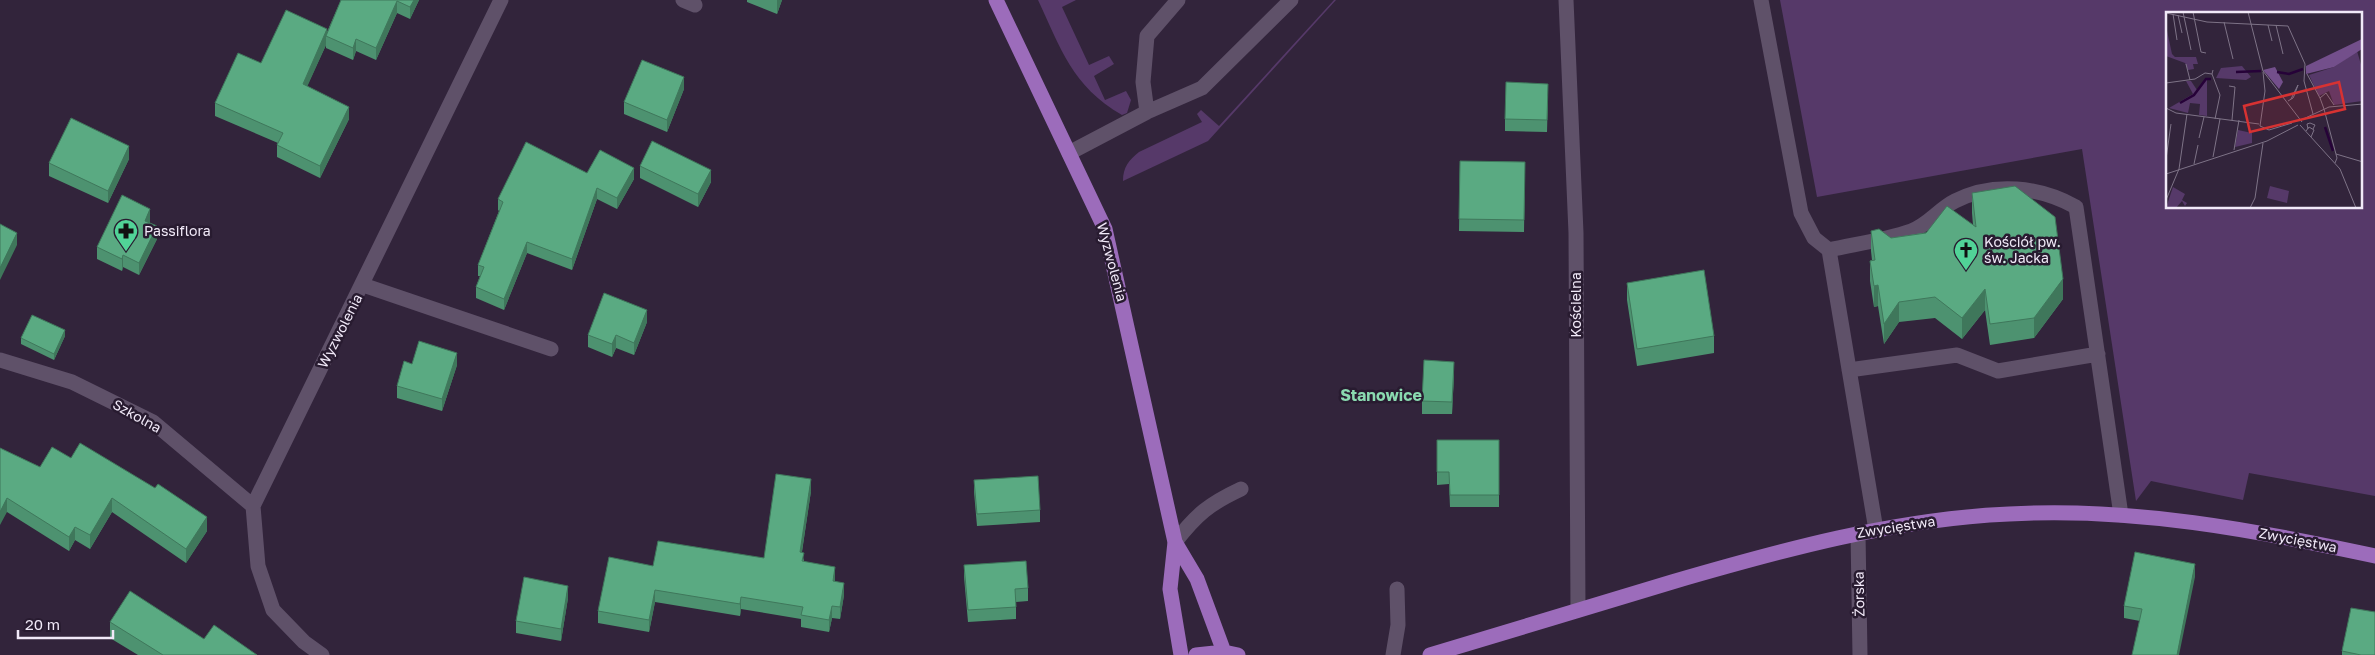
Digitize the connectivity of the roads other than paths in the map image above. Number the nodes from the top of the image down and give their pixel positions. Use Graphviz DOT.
graph roads {
  1 [pos="501,0"];
  2 [pos="996,0"];
  3 [pos="1178,0"];
  4 [pos="1290,0"];
  5 [pos="1566,0"];
  6 [pos="1761,0"];
  7 [pos="1147,112"];
  8 [pos="1069,153"];
  9 [pos="1829,250"];
  10 [pos="363,284"];
  11 [pos="550,349"];
  12 [pos="2098,354"];
  13 [pos="0,360"];
  14 [pos="1849,370"];
  15 [pos="1241,489"];
  16 [pos="253,506"];
  17 [pos="2121,516"];
  18 [pos="1876,530"];
  19 [pos="1858,533"];
  20 [pos="1175,542"];
  21 [pos="2375,556"];
  22 [pos="1397,589"];
  23 [pos="1578,610"];
  24 [pos="1231,653"];
  25 [pos="322,655"];
  26 [pos="1180,655"];
  27 [pos="1196,655"];
  28 [pos="1393,655"];
  29 [pos="1430,655"];
  30 [pos="1860,655"];
  1 -- 10 [label="street, Wyzwolenia"];
  2 -- 8 [label="main road, Wyzwolenia"];
  3 -- 7 [label="street"];
  4 -- 7 [label="street"];
  5 -- 23 [label="street, Kościelna"];
  6 -- 9 [label="street"];
  7 -- 8 [label="street"];
  8 -- 20 [label="main road, Wyzwolenia"];
  9 -- 12 [label="street"];
  9 -- 14 [label="street"];
  10 -- 11 [label="street"];
  10 -- 16 [label="street, Wyzwolenia"];
  12 -- 14 [label="street"];
  12 -- 17 [label="street"];
  13 -- 16 [label="street, Szkolna"];
  14 -- 18 [label="street"];
  15 -- 20 [label="street"];
  16 -- 25 [label="street"];
  17 -- 18 [label="main road, Zwycięstwa"];
  17 -- 21 [label="main road, Zwycięstwa"];
  18 -- 19 [label="main road, Zwycięstwa"];
  19 -- 23 [label="main road, Zwycięstwa"];
  19 -- 30 [label="street, Żorska"];
  20 -- 24 [label="main road, Wyzwolenia"];
  20 -- 26 [label="main road, Wyzwolenia"];
  22 -- 28 [label="street"];
  23 -- 29 [label="main road, Zwycięstwa"];
  24 -- 27 [label="main road"];
}
